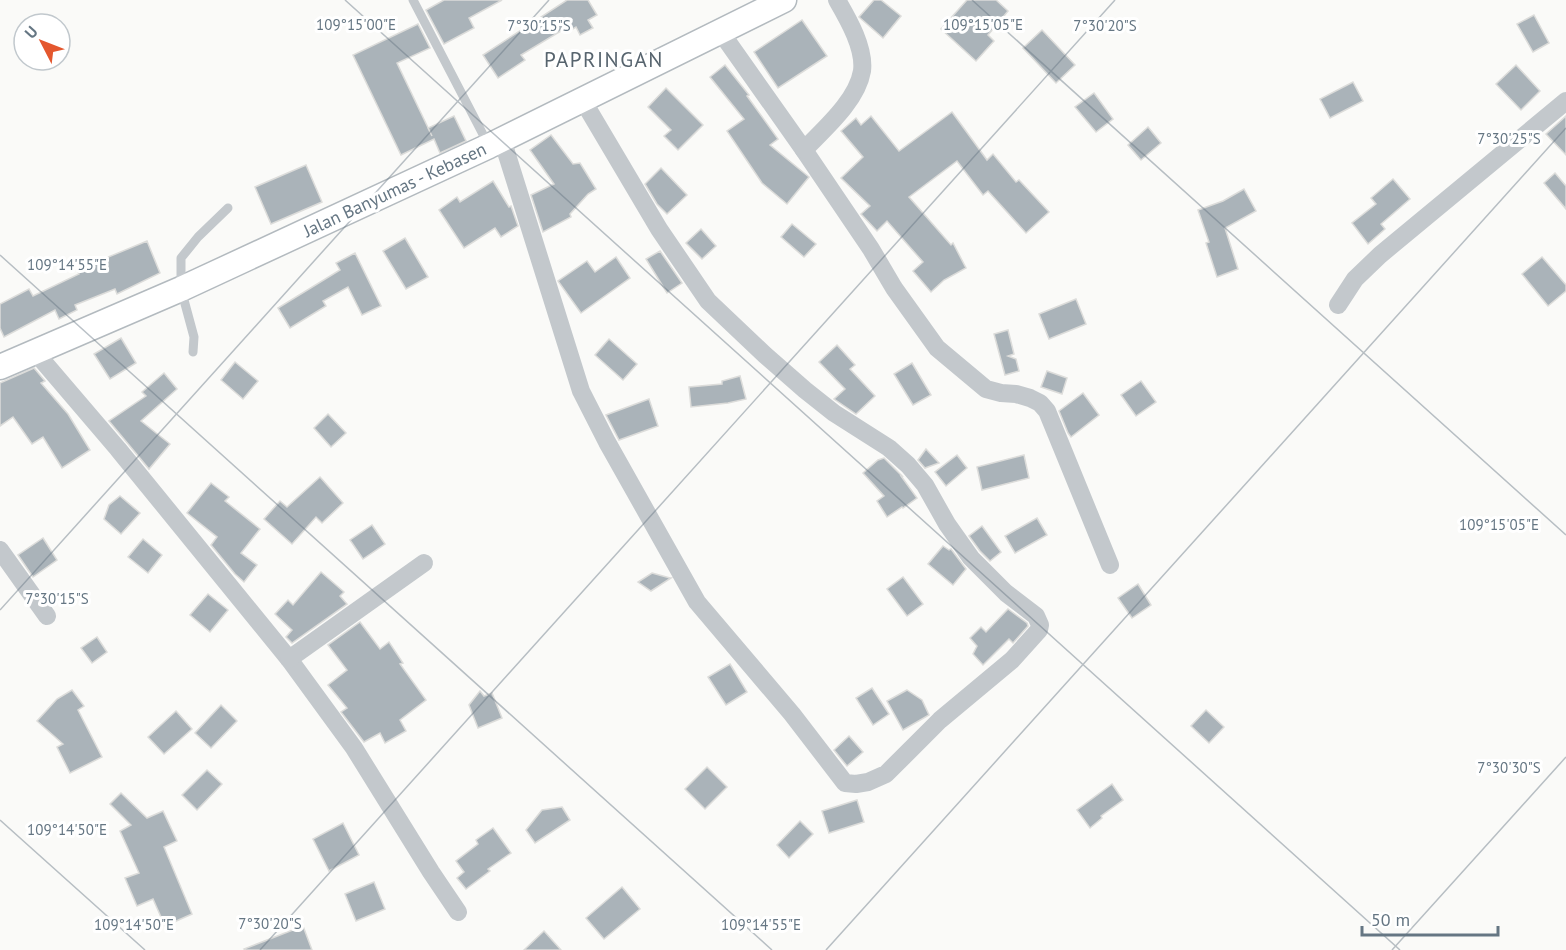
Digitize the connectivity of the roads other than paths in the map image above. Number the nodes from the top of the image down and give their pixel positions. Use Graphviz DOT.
graph roads {
  1 [pos="413,0"];
  2 [pos="784,0"];
  3 [pos="837,0"];
  4 [pos="720,31"];
  5 [pos="582,99"];
  6 [pos="1566,101"];
  7 [pos="496,142"];
  8 [pos="804,150"];
  9 [pos="228,208"];
  10 [pos="181,289"];
  11 [pos="1338,305"];
  12 [pos="192,352"];
  13 [pos="36,353"];
  14 [pos="0,367"];
  15 [pos="0,550"];
  16 [pos="424,563"];
  17 [pos="1110,565"];
  18 [pos="47,616"];
  19 [pos="289,659"];
  20 [pos="458,912"];
  1 -- 7 [label="lane"];
  2 -- 4 [label="main road, Jalan Banyumas - Kebasen"];
  3 -- 8 [label="street"];
  4 -- 5 [label="main road, Jalan Banyumas - Kebasen"];
  4 -- 8 [label="street"];
  5 -- 7 [label="main road, Jalan Banyumas - Kebasen"];
  5 -- 7 [label="street"];
  6 -- 11 [label="street"];
  7 -- 10 [label="main road, Jalan Banyumas - Kebasen"];
  8 -- 17 [label="street"];
  9 -- 10 [label="lane"];
  10 -- 12 [label="lane"];
  10 -- 13 [label="main road, Jalan Banyumas - Kebasen"];
  13 -- 14 [label="main road, Jalan Banyumas - Kebasen"];
  13 -- 19 [label="street"];
  15 -- 18 [label="street"];
  16 -- 19 [label="street"];
  19 -- 20 [label="street"];
}
